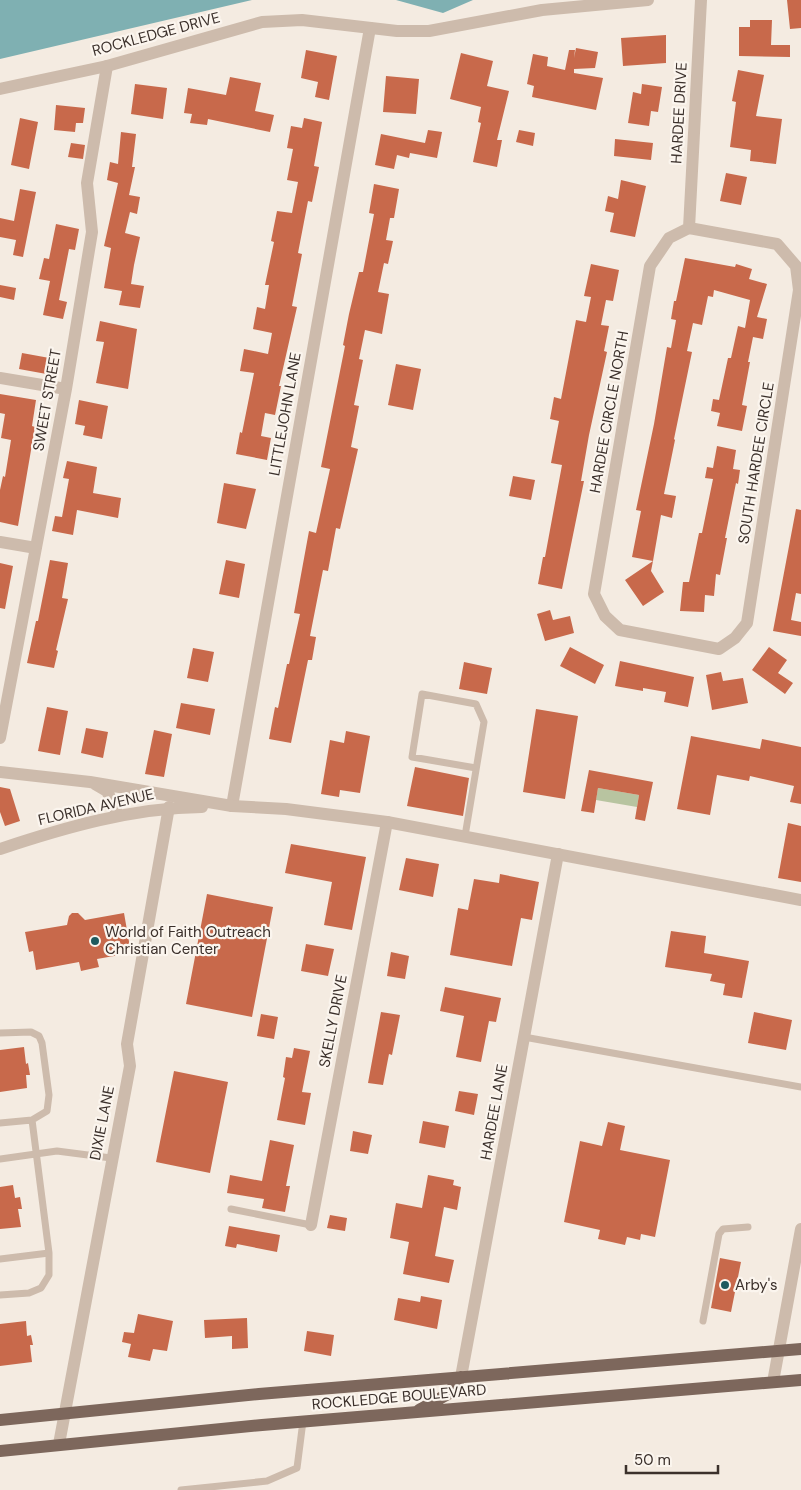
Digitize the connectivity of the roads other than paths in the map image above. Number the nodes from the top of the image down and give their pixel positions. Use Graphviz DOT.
graph roads {
  1 [pos="648,0"];
  2 [pos="701,0"];
  3 [pos="370,28"];
  4 [pos="107,66"];
  5 [pos="0,88"];
  6 [pos="689,228"];
  7 [pos="0,378"];
  8 [pos="66,389"];
  9 [pos="0,542"];
  10 [pos="36,548"];
  11 [pos="605,616"];
  12 [pos="0,738"];
  13 [pos="476,768"];
  14 [pos="0,772"];
  15 [pos="90,782"];
  16 [pos="232,806"];
  17 [pos="169,807"];
  18 [pos="118,815"];
  19 [pos="387,822"];
  20 [pos="465,836"];
  21 [pos="0,849"];
  22 [pos="558,854"];
  23 [pos="801,900"];
  24 [pos="0,1033"];
  25 [pos="524,1037"];
  26 [pos="801,1087"];
  27 [pos="32,1120"];
  28 [pos="0,1123"];
  29 [pos="36,1155"];
  30 [pos="111,1158"];
  31 [pos="0,1159"];
  32 [pos="231,1209"];
  33 [pos="311,1225"];
  34 [pos="748,1227"];
  35 [pos="801,1229"];
  36 [pos="49,1253"];
  37 [pos="0,1259"];
  38 [pos="0,1295"];
  39 [pos="702,1321"];
  40 [pos="801,1349"];
  41 [pos="778,1351"];
  42 [pos="461,1377"];
  43 [pos="801,1380"];
  44 [pos="773,1382"];
  45 [pos="64,1412"];
  46 [pos="415,1412"];
  47 [pos="0,1420"];
  48 [pos="303,1421"];
  49 [pos="59,1444"];
  50 [pos="0,1451"];
  51 [pos="181,1490"];
  1 -- 3 [label="street, ROCKLEDGE DRIVE"];
  2 -- 6 [label="street, HARDEE DRIVE"];
  3 -- 4 [label="street, ROCKLEDGE DRIVE"];
  3 -- 16 [label="street, LITTLEJOHN LANE"];
  4 -- 5 [label="street, ROCKLEDGE DRIVE"];
  4 -- 8 [label="street, SWEET STREET"];
  6 -- 11 [label="street, HARDEE CIRCLE NORTH"];
  6 -- 11 [label="street, SOUTH HARDEE CIRCLE"];
  7 -- 8 [label="street"];
  8 -- 10 [label="street, SWEET STREET"];
  9 -- 10 [label="street"];
  10 -- 12 [label="street, SWEET STREET"];
  13 -- 13 [label="lane"];
  13 -- 20 [label="lane"];
  14 -- 15 [label="street"];
  15 -- 16 [label="street"];
  15 -- 18 [label="street"];
  16 -- 17 [label="street, FLORIDA AVENUE"];
  16 -- 19 [label="street"];
  17 -- 18 [label="street, FLORIDA AVENUE"];
  17 -- 30 [label="street, DIXIE LANE"];
  18 -- 21 [label="street, FLORIDA AVENUE"];
  19 -- 20 [label="street"];
  19 -- 33 [label="street, SKELLY DRIVE"];
  20 -- 22 [label="street"];
  22 -- 23 [label="street"];
  22 -- 25 [label="street, HARDEE LANE"];
  24 -- 27 [label="lane"];
  25 -- 26 [label="lane"];
  25 -- 42 [label="street, HARDEE LANE"];
  27 -- 28 [label="lane"];
  27 -- 29 [label="lane"];
  29 -- 30 [label="lane"];
  29 -- 31 [label="lane"];
  29 -- 36 [label="lane"];
  30 -- 45 [label="street, DIXIE LANE"];
  32 -- 33 [label="lane"];
  34 -- 39 [label="lane"];
  35 -- 41 [label="street"];
  36 -- 37 [label="lane"];
  36 -- 38 [label="lane"];
  40 -- 41 [label="main road, ROCKLEDGE BOULEVARD"];
  41 -- 42 [label="main road, ROCKLEDGE BOULEVARD"];
  41 -- 44 [label="street"];
  42 -- 45 [label="main road, ROCKLEDGE BOULEVARD"];
  42 -- 46 [label="main road"];
  43 -- 44 [label="main road, ROCKLEDGE BOULEVARD"];
  44 -- 46 [label="main road, ROCKLEDGE BOULEVARD"];
  45 -- 47 [label="main road, ROCKLEDGE BOULEVARD"];
  45 -- 49 [label="street, DIXIE LANE"];
  46 -- 48 [label="main road, ROCKLEDGE BOULEVARD"];
  48 -- 49 [label="main road, ROCKLEDGE BOULEVARD"];
  48 -- 51 [label="lane"];
  49 -- 50 [label="main road, ROCKLEDGE BOULEVARD"];
}
